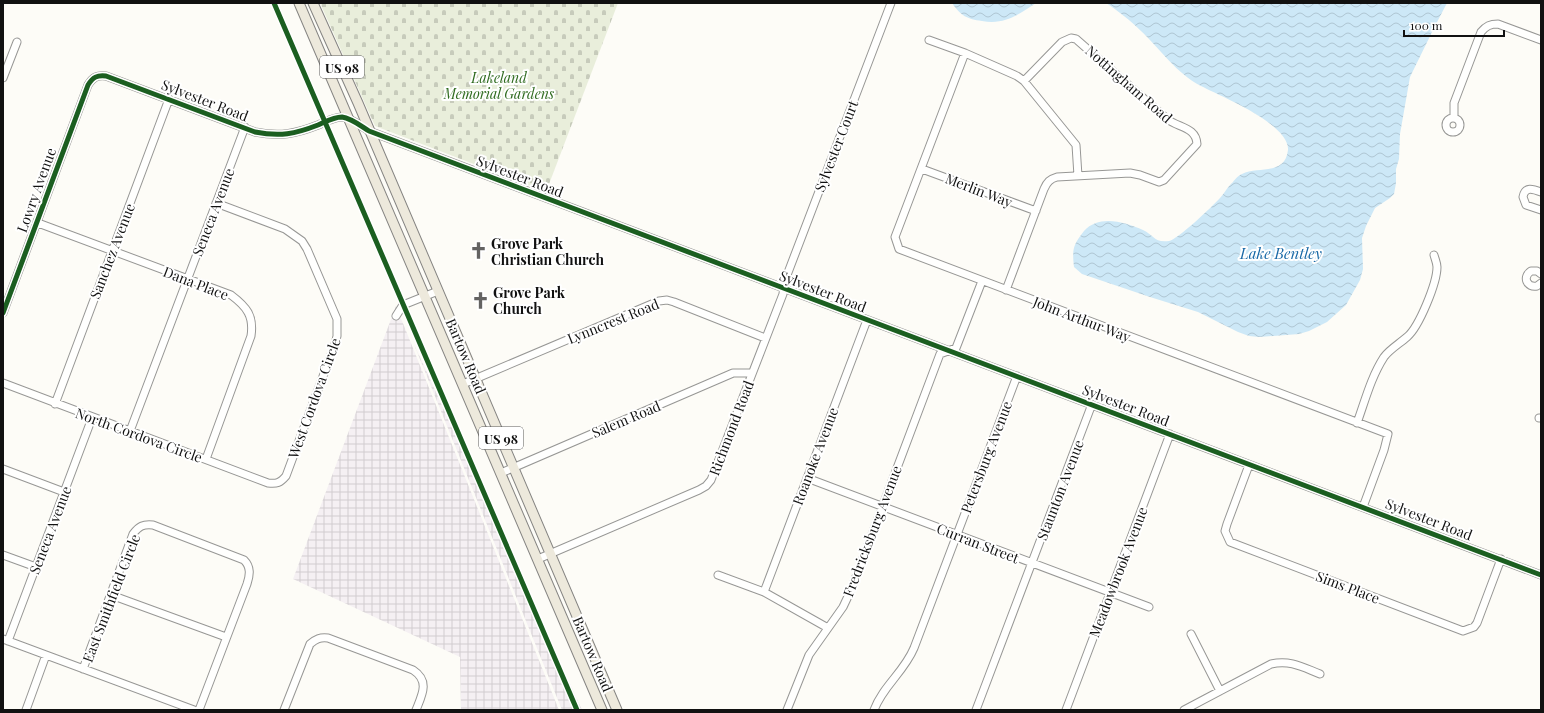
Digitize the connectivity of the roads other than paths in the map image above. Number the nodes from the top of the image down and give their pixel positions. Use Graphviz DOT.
graph roads {
  1 [pos="299,3"];
  2 [pos="313,3"];
  3 [pos="891,3"];
  4 [pos="930,40"];
  5 [pos="1541,40"];
  6 [pos="17,42"];
  7 [pos="965,54"];
  8 [pos="95,77"];
  9 [pos="3,78"];
  10 [pos="1024,81"];
  11 [pos="169,99"];
  12 [pos="1454,117"];
  13 [pos="350,119"];
  14 [pos="245,127"];
  15 [pos="369,131"];
  16 [pos="922,168"];
  17 [pos="1078,176"];
  18 [pos="1541,192"];
  19 [pos="216,203"];
  20 [pos="1541,210"];
  21 [pos="1036,211"];
  22 [pos="38,223"];
  23 [pos="112,251"];
  24 [pos="1434,255"];
  25 [pos="1541,274"];
  26 [pos="187,279"];
  27 [pos="982,281"];
  28 [pos="1541,284"];
  29 [pos="784,289"];
  30 [pos="1006,290"];
  31 [pos="438,291"];
  32 [pos="425,296"];
  33 [pos="3,313"];
  34 [pos="396,316"];
  35 [pos="867,320"];
  36 [pos="765,338"];
  37 [pos="948,351"];
  38 [pos="752,373"];
  39 [pos="1017,376"];
  40 [pos="475,378"];
  41 [pos="3,383"];
  42 [pos="463,384"];
  43 [pos="55,404"];
  44 [pos="1092,404"];
  45 [pos="92,418"];
  46 [pos="1357,423"];
  47 [pos="130,431"];
  48 [pos="1170,434"];
  49 [pos="206,459"];
  50 [pos="1249,465"];
  51 [pos="513,467"];
  52 [pos="3,469"];
  53 [pos="501,473"];
  54 [pos="807,478"];
  55 [pos="276,484"];
  56 [pos="64,492"];
  57 [pos="882,506"];
  58 [pos="1363,507"];
  59 [pos="957,535"];
  60 [pos="550,554"];
  61 [pos="3,555"];
  62 [pos="538,559"];
  63 [pos="1501,559"];
  64 [pos="1032,563"];
  65 [pos="36,567"];
  66 [pos="718,574"];
  67 [pos="1541,575"];
  68 [pos="764,592"];
  69 [pos="1111,593"];
  70 [pos="111,595"];
  71 [pos="1149,607"];
  72 [pos="828,628"];
  73 [pos="1191,634"];
  74 [pos="226,638"];
  75 [pos="5,640"];
  76 [pos="46,656"];
  77 [pos="83,669"];
  78 [pos="1320,674"];
  79 [pos="1220,691"];
  80 [pos="26,710"];
  81 [pos="194,710"];
  82 [pos="199,710"];
  83 [pos="284,710"];
  84 [pos="416,710"];
  85 [pos="602,710"];
  86 [pos="617,710"];
  87 [pos="787,710"];
  88 [pos="874,710"];
  89 [pos="976,710"];
  90 [pos="1066,710"];
  91 [pos="1184,710"];
  1 -- 13 [label="main road, Bartow Road / US 98"];
  2 -- 15 [label="main road, Bartow Road / US 98"];
  3 -- 29 [label="street, Sylvester Court"];
  4 -- 7 [label="street"];
  5 -- 12 [label="street"];
  6 -- 9 [label="street"];
  7 -- 10 [label="street"];
  7 -- 16 [label="street, John Arthur Way"];
  8 -- 11 [label="street, Sylvester Road"];
  8 -- 22 [label="street, Lowry Avenue"];
  10 -- 17 [label="street"];
  10 -- 17 [label="street, Nottingham Road"];
  11 -- 14 [label="street, Sylvester Road"];
  11 -- 23 [label="street, Sanchez Avenue"];
  13 -- 14 [label="street, Sylvester Road"];
  13 -- 15 [label="street, Sylvester Road"];
  13 -- 32 [label="main road, Bartow Road / US 98"];
  14 -- 19 [label="street, Seneca Avenue"];
  15 -- 29 [label="street, Sylvester Road"];
  15 -- 31 [label="main road, Bartow Road / US 98"];
  16 -- 21 [label="street, Merlin Way"];
  16 -- 27 [label="street, John Arthur Way"];
  17 -- 21 [label="street, Nottingham Road"];
  18 -- 20 [label="street"];
  19 -- 26 [label="street, Seneca Avenue"];
  19 -- 55 [label="street, West Cordova Circle"];
  21 -- 30 [label="street, Nottingham Road"];
  22 -- 23 [label="street, Dana Place"];
  22 -- 33 [label="street, Lowry Avenue"];
  23 -- 26 [label="street, Dana Place"];
  23 -- 43 [label="street, Sanchez Avenue"];
  24 -- 46 [label="street"];
  25 -- 28 [label="street"];
  26 -- 47 [label="street, Seneca Avenue"];
  26 -- 49 [label="street, Dana Place"];
  27 -- 30 [label="street, John Arthur Way"];
  27 -- 37 [label="street, Fredricksburg Avenue"];
  29 -- 35 [label="street, Sylvester Road"];
  29 -- 36 [label="street, Richmond Road"];
  30 -- 46 [label="street, John Arthur Way"];
  31 -- 32 [label="street"];
  31 -- 40 [label="main road, Bartow Road / US 98"];
  32 -- 34 [label="street"];
  32 -- 42 [label="main road, Bartow Road / US 98"];
  35 -- 37 [label="street, Sylvester Road"];
  35 -- 54 [label="street, Roanoke Avenue"];
  36 -- 38 [label="street, Richmond Road"];
  36 -- 40 [label="street, Lynncrest Road"];
  37 -- 39 [label="street, Sylvester Road"];
  37 -- 57 [label="street, Fredricksburg Avenue"];
  38 -- 51 [label="street, Salem Road"];
  38 -- 60 [label="street, Richmond Road"];
  39 -- 44 [label="street, Sylvester Road"];
  39 -- 59 [label="street, Petersburg Avenue"];
  40 -- 42 [label="street, Lynncrest Road"];
  40 -- 51 [label="main road, Bartow Road / US 98"];
  41 -- 43 [label="street, North Cordova Circle"];
  42 -- 53 [label="main road, Bartow Road / US 98"];
  43 -- 45 [label="street, North Cordova Circle"];
  44 -- 48 [label="street, Sylvester Road"];
  44 -- 64 [label="street, Staunton Avenue"];
  45 -- 47 [label="street, North Cordova Circle"];
  45 -- 56 [label="street, Seneca Avenue"];
  46 -- 58 [label="street, John Arthur Way"];
  47 -- 49 [label="street, North Cordova Circle"];
  48 -- 50 [label="street, Sylvester Road"];
  48 -- 69 [label="street, Meadowbrook Avenue"];
  49 -- 55 [label="street, North Cordova Circle"];
  50 -- 58 [label="street, Sylvester Road"];
  50 -- 63 [label="street, Sims Place"];
  51 -- 53 [label="street, Salem Road"];
  51 -- 60 [label="main road, Bartow Road / US 98"];
  52 -- 56 [label="street"];
  53 -- 62 [label="main road, Bartow Road / US 98"];
  54 -- 57 [label="street, Curran Street"];
  54 -- 68 [label="street, Roanoke Avenue"];
  56 -- 65 [label="street, Seneca Avenue"];
  57 -- 59 [label="street, Curran Street"];
  57 -- 72 [label="street, Fredricksburg Avenue"];
  58 -- 63 [label="street, Sylvester Road"];
  59 -- 64 [label="street, Curran Street"];
  59 -- 88 [label="street, Petersburg Avenue"];
  60 -- 62 [label="street, Richmond Road"];
  60 -- 86 [label="main road, Bartow Road / US 98"];
  61 -- 65 [label="street"];
  62 -- 85 [label="main road, Bartow Road / US 98"];
  63 -- 67 [label="street, Sylvester Road"];
  64 -- 69 [label="street, Curran Street"];
  64 -- 89 [label="street, Staunton Avenue"];
  65 -- 75 [label="street, Seneca Avenue"];
  66 -- 68 [label="street"];
  68 -- 72 [label="street"];
  69 -- 71 [label="street, Curran Street"];
  69 -- 90 [label="street, Meadowbrook Avenue"];
  70 -- 74 [label="street"];
  70 -- 74 [label="street, East Smithfield Circle"];
  70 -- 77 [label="street, East Smithfield Circle"];
  72 -- 87 [label="street, Fredricksburg Avenue"];
  73 -- 79 [label="street"];
  74 -- 82 [label="street"];
  75 -- 76 [label="street"];
  76 -- 77 [label="street"];
  76 -- 80 [label="street"];
  77 -- 81 [label="street"];
  78 -- 79 [label="street"];
  79 -- 91 [label="street"];
  83 -- 84 [label="street"];
}
